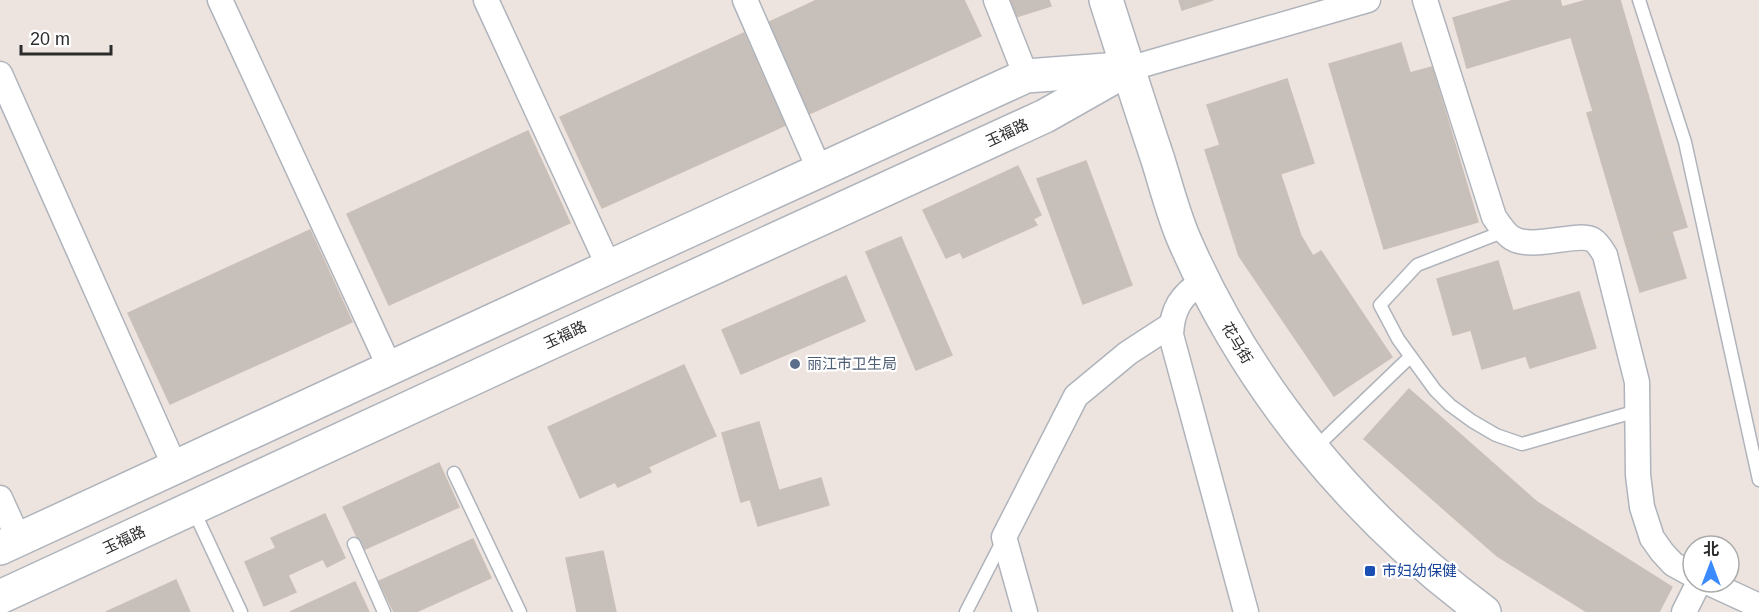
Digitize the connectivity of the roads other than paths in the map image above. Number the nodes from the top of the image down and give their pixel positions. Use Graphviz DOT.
graph roads {
  1 [pos="220,0"];
  2 [pos="486,0"];
  3 [pos="745,0"];
  4 [pos="996,0"];
  5 [pos="1106,0"];
  6 [pos="1368,0"];
  7 [pos="1425,0"];
  8 [pos="1639,0"];
  9 [pos="1128,69"];
  10 [pos="0,74"];
  11 [pos="1026,76"];
  12 [pos="820,171"];
  13 [pos="1505,231"];
  14 [pos="609,267"];
  15 [pos="1203,281"];
  16 [pos="1172,326"];
  17 [pos="1410,357"];
  18 [pos="390,368"];
  19 [pos="1637,411"];
  20 [pos="1314,449"];
  21 [pos="175,467"];
  22 [pos="454,473"];
  23 [pos="1759,480"];
  24 [pos="0,498"];
  25 [pos="192,508"];
  26 [pos="1004,537"];
  27 [pos="9,544"];
  28 [pos="354,544"];
  29 [pos="1681,568"];
  30 [pos="1759,584"];
  31 [pos="1741,590"];
  32 [pos="1693,594"];
  33 [pos="1733,594"];
  34 [pos="0,597"];
  35 [pos="1759,606"];
  36 [pos="240,612"];
  37 [pos="384,612"];
  38 [pos="520,612"];
  39 [pos="966,612"];
  40 [pos="1025,612"];
  41 [pos="1246,612"];
  42 [pos="1484,612"];
  43 [pos="1684,612"];
  1 -- 18 [label="street"];
  2 -- 14 [label="street"];
  3 -- 12 [label="street"];
  4 -- 11 [label="street"];
  5 -- 9 [label="street, 花马街"];
  6 -- 9 [label="street, 玉福路"];
  7 -- 13 [label="street"];
  8 -- 23 [label="lane"];
  9 -- 11 [label="street, 玉福路"];
  9 -- 15 [label="street, 花马街"];
  9 -- 25 [label="street, 玉福路"];
  10 -- 21 [label="street"];
  11 -- 12 [label="street, 玉福路"];
  12 -- 14 [label="street, 玉福路"];
  13 -- 17 [label="lane"];
  13 -- 19 [label="street"];
  14 -- 18 [label="street, 玉福路"];
  15 -- 16 [label="street"];
  15 -- 20 [label="street, 花马街"];
  16 -- 26 [label="street"];
  16 -- 41 [label="street"];
  17 -- 19 [label="lane"];
  17 -- 20 [label="lane"];
  18 -- 21 [label="street, 玉福路"];
  19 -- 29 [label="street"];
  20 -- 42 [label="street, 花马街"];
  21 -- 27 [label="street, 玉福路"];
  22 -- 38 [label="lane"];
  24 -- 27 [label="street"];
  25 -- 34 [label="street, 玉福路"];
  25 -- 36 [label="lane"];
  26 -- 39 [label="lane"];
  26 -- 40 [label="street"];
  28 -- 37 [label="lane"];
  30 -- 31 [label="street"];
  32 -- 43 [label="street"];
  33 -- 35 [label="street"];
}
